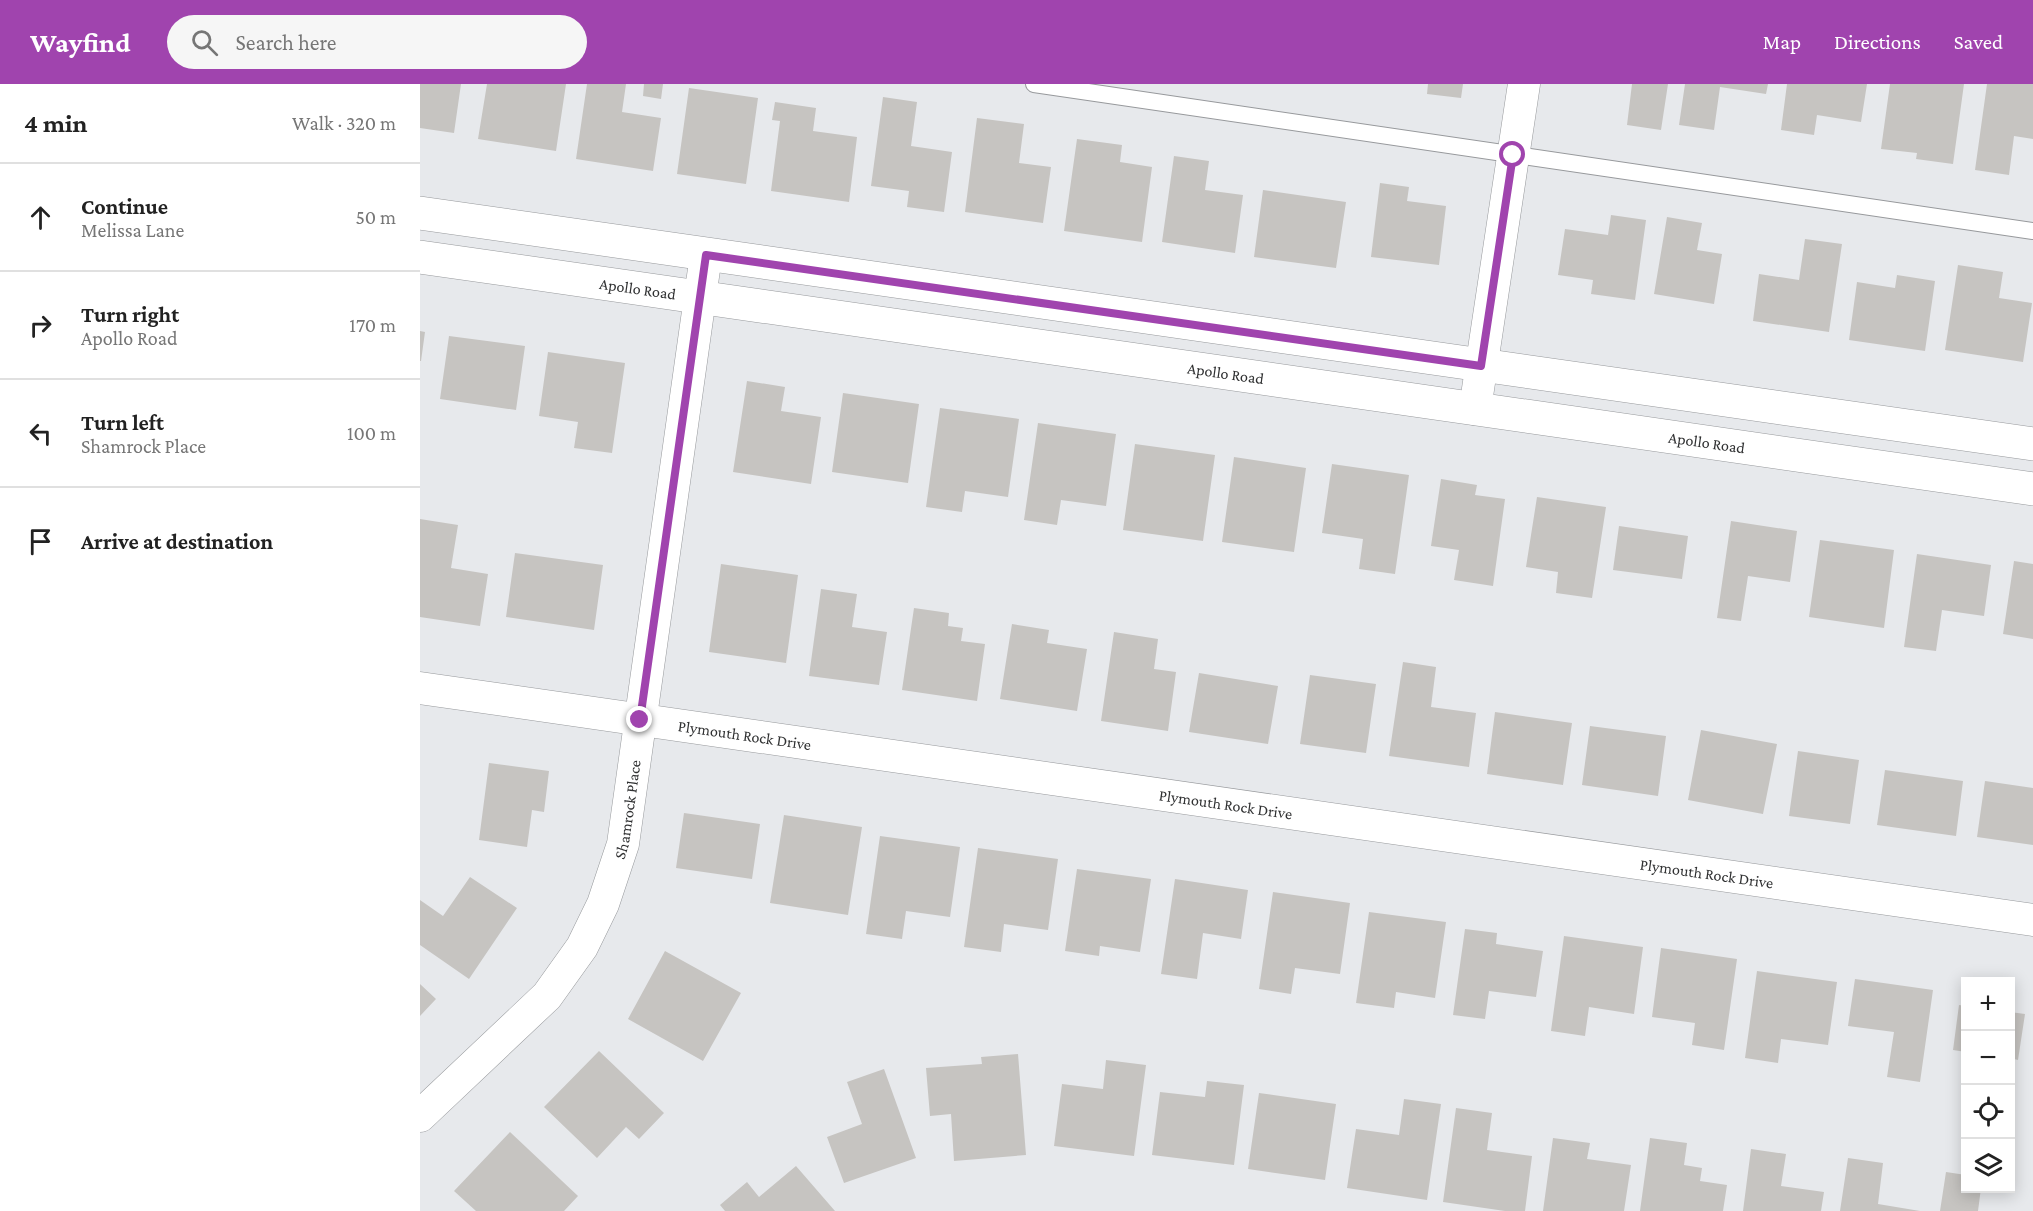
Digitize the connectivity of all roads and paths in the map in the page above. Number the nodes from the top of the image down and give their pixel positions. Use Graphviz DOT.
graph roads {
  1 [pos="1034,84"];
  2 [pos="1524,84"];
  3 [pos="1513,155"];
  4 [pos="420,213"];
  5 [pos="2033,231"];
  6 [pos="706,255"];
  7 [pos="420,257"];
  8 [pos="700,297"];
  9 [pos="1481,366"];
  10 [pos="1475,409"];
  11 [pos="2033,444"];
  12 [pos="2033,489"];
  13 [pos="420,688"];
  14 [pos="640,720"];
  15 [pos="2033,920"];
  16 [pos="420,1116"];
  1 -- 3 [label="lane"];
  2 -- 3 [label="street"];
  3 -- 5 [label="lane"];
  3 -- 9 [label="street"];
  4 -- 6 [label="street"];
  6 -- 8 [label="street, Shamrock Place"];
  6 -- 9 [label="street"];
  7 -- 8 [label="street, Apollo Road"];
  8 -- 10 [label="street, Apollo Road"];
  8 -- 14 [label="street, Shamrock Place"];
  9 -- 10 [label="street"];
  9 -- 11 [label="street"];
  10 -- 12 [label="street, Apollo Road"];
  13 -- 14 [label="street, Plymouth Rock Drive"];
  14 -- 15 [label="street, Plymouth Rock Drive"];
  14 -- 16 [label="street, Shamrock Place"];
}
